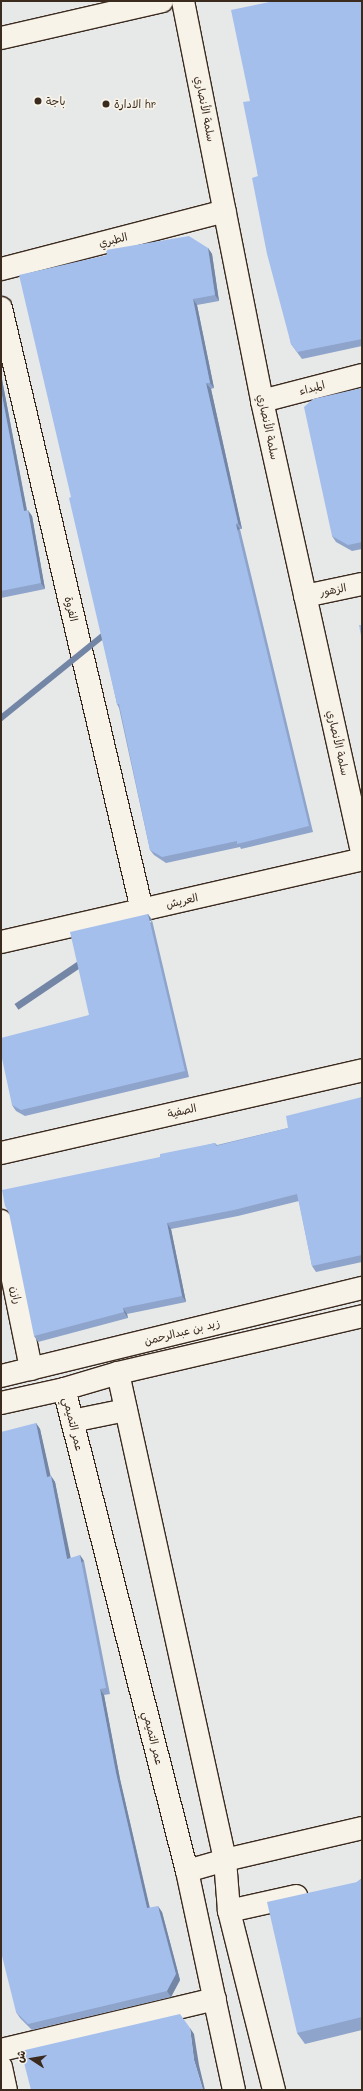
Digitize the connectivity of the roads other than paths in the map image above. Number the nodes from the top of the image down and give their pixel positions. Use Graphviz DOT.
graph roads {
  1 [pos="162,1"];
  2 [pos="183,1"];
  3 [pos="1,38"];
  4 [pos="225,211"];
  5 [pos="1,269"];
  6 [pos="1,308"];
  7 [pos="362,375"];
  8 [pos="262,401"];
  9 [pos="362,584"];
  10 [pos="305,596"];
  11 [pos="362,851"];
  12 [pos="362,859"];
  13 [pos="142,910"];
  14 [pos="1,942"];
  15 [pos="362,1070"];
  16 [pos="1,1153"];
  17 [pos="1,1221"];
  18 [pos="362,1288"];
  19 [pos="362,1316"];
  20 [pos="32,1369"];
  21 [pos="118,1373"];
  22 [pos="1,1376"];
  23 [pos="64,1389"];
  24 [pos="1,1403"];
  25 [pos="126,1410"];
  26 [pos="72,1421"];
  27 [pos="362,1828"];
  28 [pos="225,1860"];
  29 [pos="187,1871"];
  30 [pos="318,1891"];
  31 [pos="229,1912"];
  32 [pos="215,1999"];
  33 [pos="1,2050"];
  34 [pos="1,2067"];
  35 [pos="6,2090"];
  36 [pos="234,2090"];
  37 [pos="274,2090"];
  1 -- 3 [label="street"];
  2 -- 4 [label="street, سلمة الأنصاري"];
  4 -- 5 [label="street, الطبري"];
  4 -- 8 [label="street, سلمة الأنصاري"];
  6 -- 13 [label="street, الفروة"];
  7 -- 8 [label="street, المبداء"];
  8 -- 10 [label="street, سلمة الأنصاري"];
  9 -- 10 [label="street, الزهور"];
  10 -- 11 [label="street, سلمة الأنصاري"];
  12 -- 13 [label="street, العريش"];
  13 -- 14 [label="street, العريش"];
  15 -- 16 [label="street, الصفية"];
  17 -- 20 [label="street, رازن"];
  18 -- 20 [label="street, زيد بن عبدالرحمن"];
  19 -- 21 [label="street"];
  20 -- 22 [label="street, زيد بن عبدالرحمن"];
  21 -- 23 [label="street"];
  21 -- 25 [label="street"];
  23 -- 24 [label="street"];
  23 -- 26 [label="street, عمر التميمي"];
  25 -- 26 [label="street"];
  25 -- 28 [label="street"];
  26 -- 29 [label="street, عمر التميمي"];
  27 -- 28 [label="street"];
  28 -- 29 [label="street"];
  28 -- 31 [label="street"];
  29 -- 32 [label="street, عمر التميمي"];
  30 -- 31 [label="street"];
  31 -- 37 [label="street"];
  32 -- 33 [label="street"];
  32 -- 36 [label="street, عمر التميمي"];
  34 -- 35 [label="street"];
}
